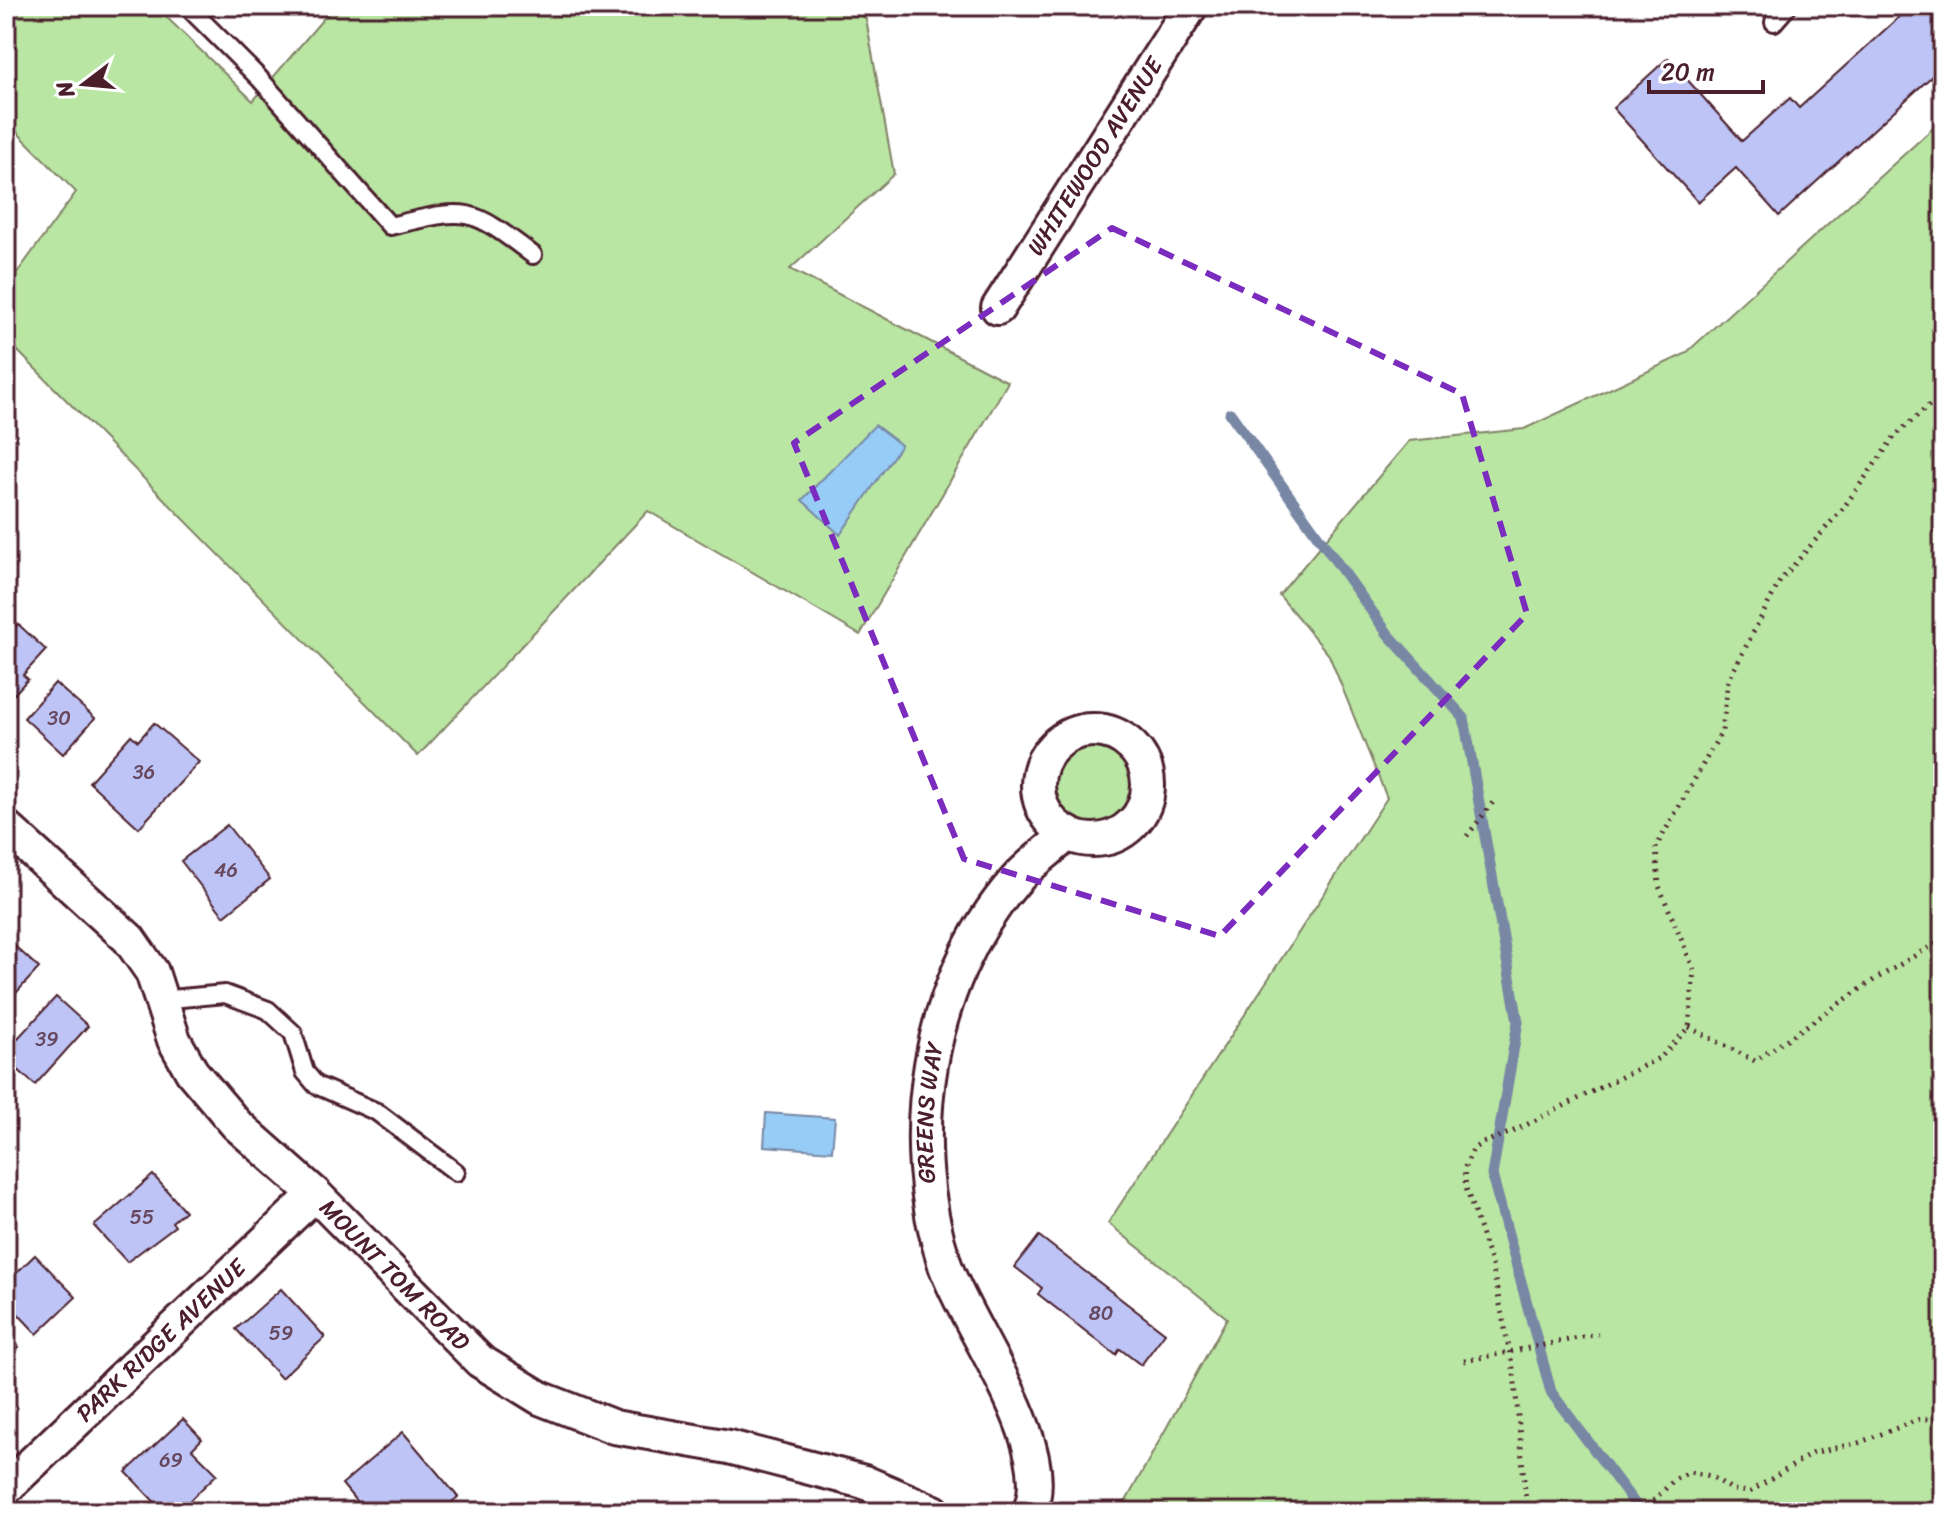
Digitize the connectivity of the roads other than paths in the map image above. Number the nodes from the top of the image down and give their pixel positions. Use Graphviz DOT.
graph roads {
  1 [pos="187,6"];
  2 [pos="1191,6"];
  3 [pos="1788,6"];
  4 [pos="1774,22"];
  5 [pos="533,255"];
  6 [pos="998,308"];
  7 [pos="6,827"];
  8 [pos="1068,833"];
  9 [pos="160,1000"];
  10 [pos="456,1172"];
  11 [pos="315,1194"];
  12 [pos="6,1488"];
  13 [pos="934,1512"];
  14 [pos="1029,1512"];
  1 -- 5 [label="lane"];
  2 -- 6 [label="street, WHITEWOOD AVENUE"];
  3 -- 4 [label="lane"];
  7 -- 9 [label="street, MOUNT TOM ROAD"];
  8 -- 14 [label="street, GREENS WAY"];
  9 -- 10 [label="lane"];
  9 -- 11 [label="street, MOUNT TOM ROAD"];
  11 -- 12 [label="street, PARK RIDGE AVENUE"];
  11 -- 13 [label="street, MOUNT TOM ROAD"];
}
